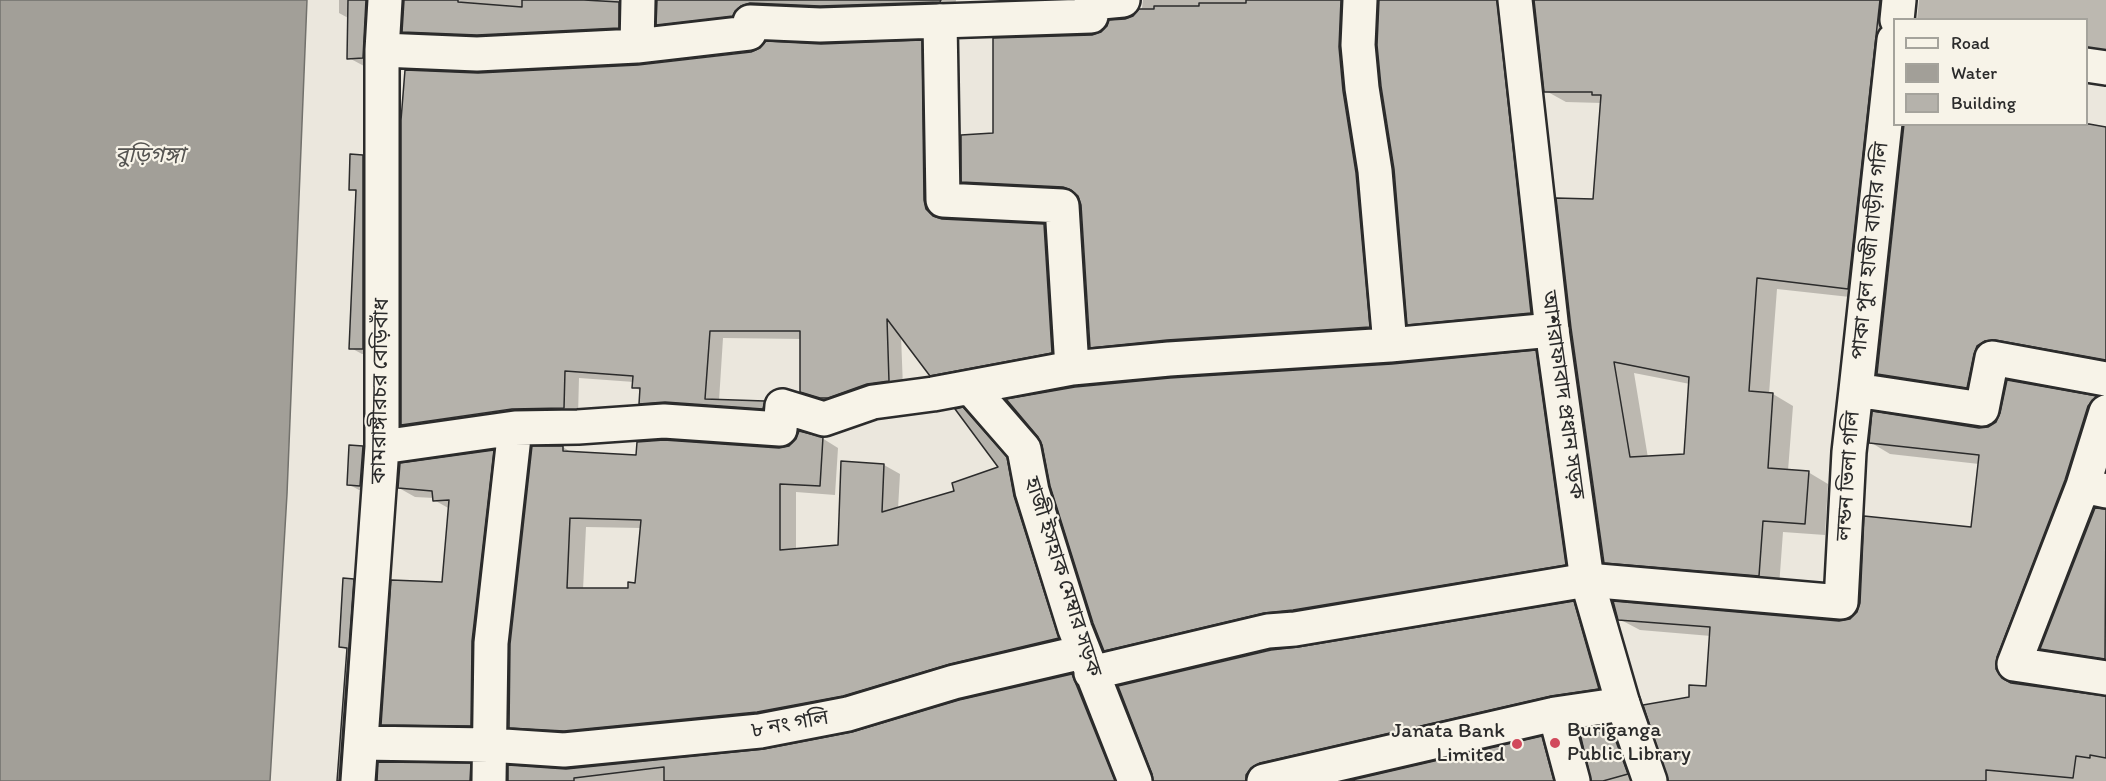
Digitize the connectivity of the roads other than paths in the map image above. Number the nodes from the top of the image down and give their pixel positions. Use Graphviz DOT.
graph roads {
  1 [pos="385,0"];
  2 [pos="638,0"];
  3 [pos="1123,0"];
  4 [pos="1360,0"];
  5 [pos="1515,0"];
  6 [pos="1899,0"];
  7 [pos="1897,18"];
  8 [pos="940,21"];
  9 [pos="637,46"];
  10 [pos="1893,49"];
  11 [pos="381,50"];
  12 [pos="2088,65"];
  13 [pos="2106,68"];
  14 [pos="1552,330"];
  15 [pos="1390,345"];
  16 [pos="1072,368"];
  17 [pos="2106,379"];
  18 [pos="970,387"];
  19 [pos="1856,390"];
  20 [pos="2106,412"];
  21 [pos="515,428"];
  22 [pos="382,447"];
  23 [pos="2095,489"];
  24 [pos="1587,580"];
  25 [pos="1087,662"];
  26 [pos="2106,678"];
  27 [pos="1623,704"];
  28 [pos="1555,714"];
  29 [pos="361,743"];
  30 [pos="489,745"];
  31 [pos="358,781"];
  32 [pos="489,781"];
  33 [pos="1135,781"];
  34 [pos="1264,781"];
  35 [pos="1573,781"];
  36 [pos="1650,781"];
  1 -- 11 [label="street, কামরাঙ্গীরচর বেড়িবাঁধ"];
  2 -- 9 [label="street"];
  3 -- 8 [label="street"];
  4 -- 15 [label="street"];
  5 -- 14 [label="street, আশরাফাবাদ প্রধান সড়ক"];
  6 -- 7 [label="street"];
  8 -- 9 [label="street"];
  8 -- 16 [label="street"];
  9 -- 11 [label="street"];
  10 -- 19 [label="street, পাকা পুল হাজী বাড়ীর গলি"];
  11 -- 22 [label="street, কামরাঙ্গীরচর বেড়িবাঁধ"];
  12 -- 13 [label="street"];
  14 -- 15 [label="street"];
  14 -- 24 [label="street, আশরাফাবাদ প্রধান সড়ক"];
  15 -- 16 [label="street"];
  16 -- 18 [label="street"];
  17 -- 19 [label="street, লন্ডন ভিলা গলি"];
  18 -- 21 [label="street"];
  18 -- 25 [label="street, হাজী ইসহাক মেম্বার সড়ক"];
  19 -- 24 [label="street, লন্ডন ভিলা গলি"];
  20 -- 23 [label="street"];
  21 -- 22 [label="street"];
  21 -- 30 [label="street"];
  22 -- 29 [label="street, কামরাঙ্গীরচর বেড়িবাঁধ"];
  23 -- 26 [label="street"];
  24 -- 25 [label="street, ৮ নং গলি"];
  24 -- 27 [label="street, আশরাফাবাদ প্রধান সড়ক"];
  25 -- 30 [label="street, ৮ নং গলি"];
  25 -- 33 [label="street, হাজী ইসহাক মেম্বার সড়ক"];
  27 -- 28 [label="street"];
  27 -- 36 [label="street, আশরাফাবাদ প্রধান সড়ক"];
  28 -- 34 [label="street"];
  28 -- 35 [label="street"];
  29 -- 30 [label="street, ৮ নং গলি"];
  29 -- 31 [label="street, কামরাঙ্গীরচর বেড়িবাঁধ"];
  30 -- 32 [label="street"];
}
